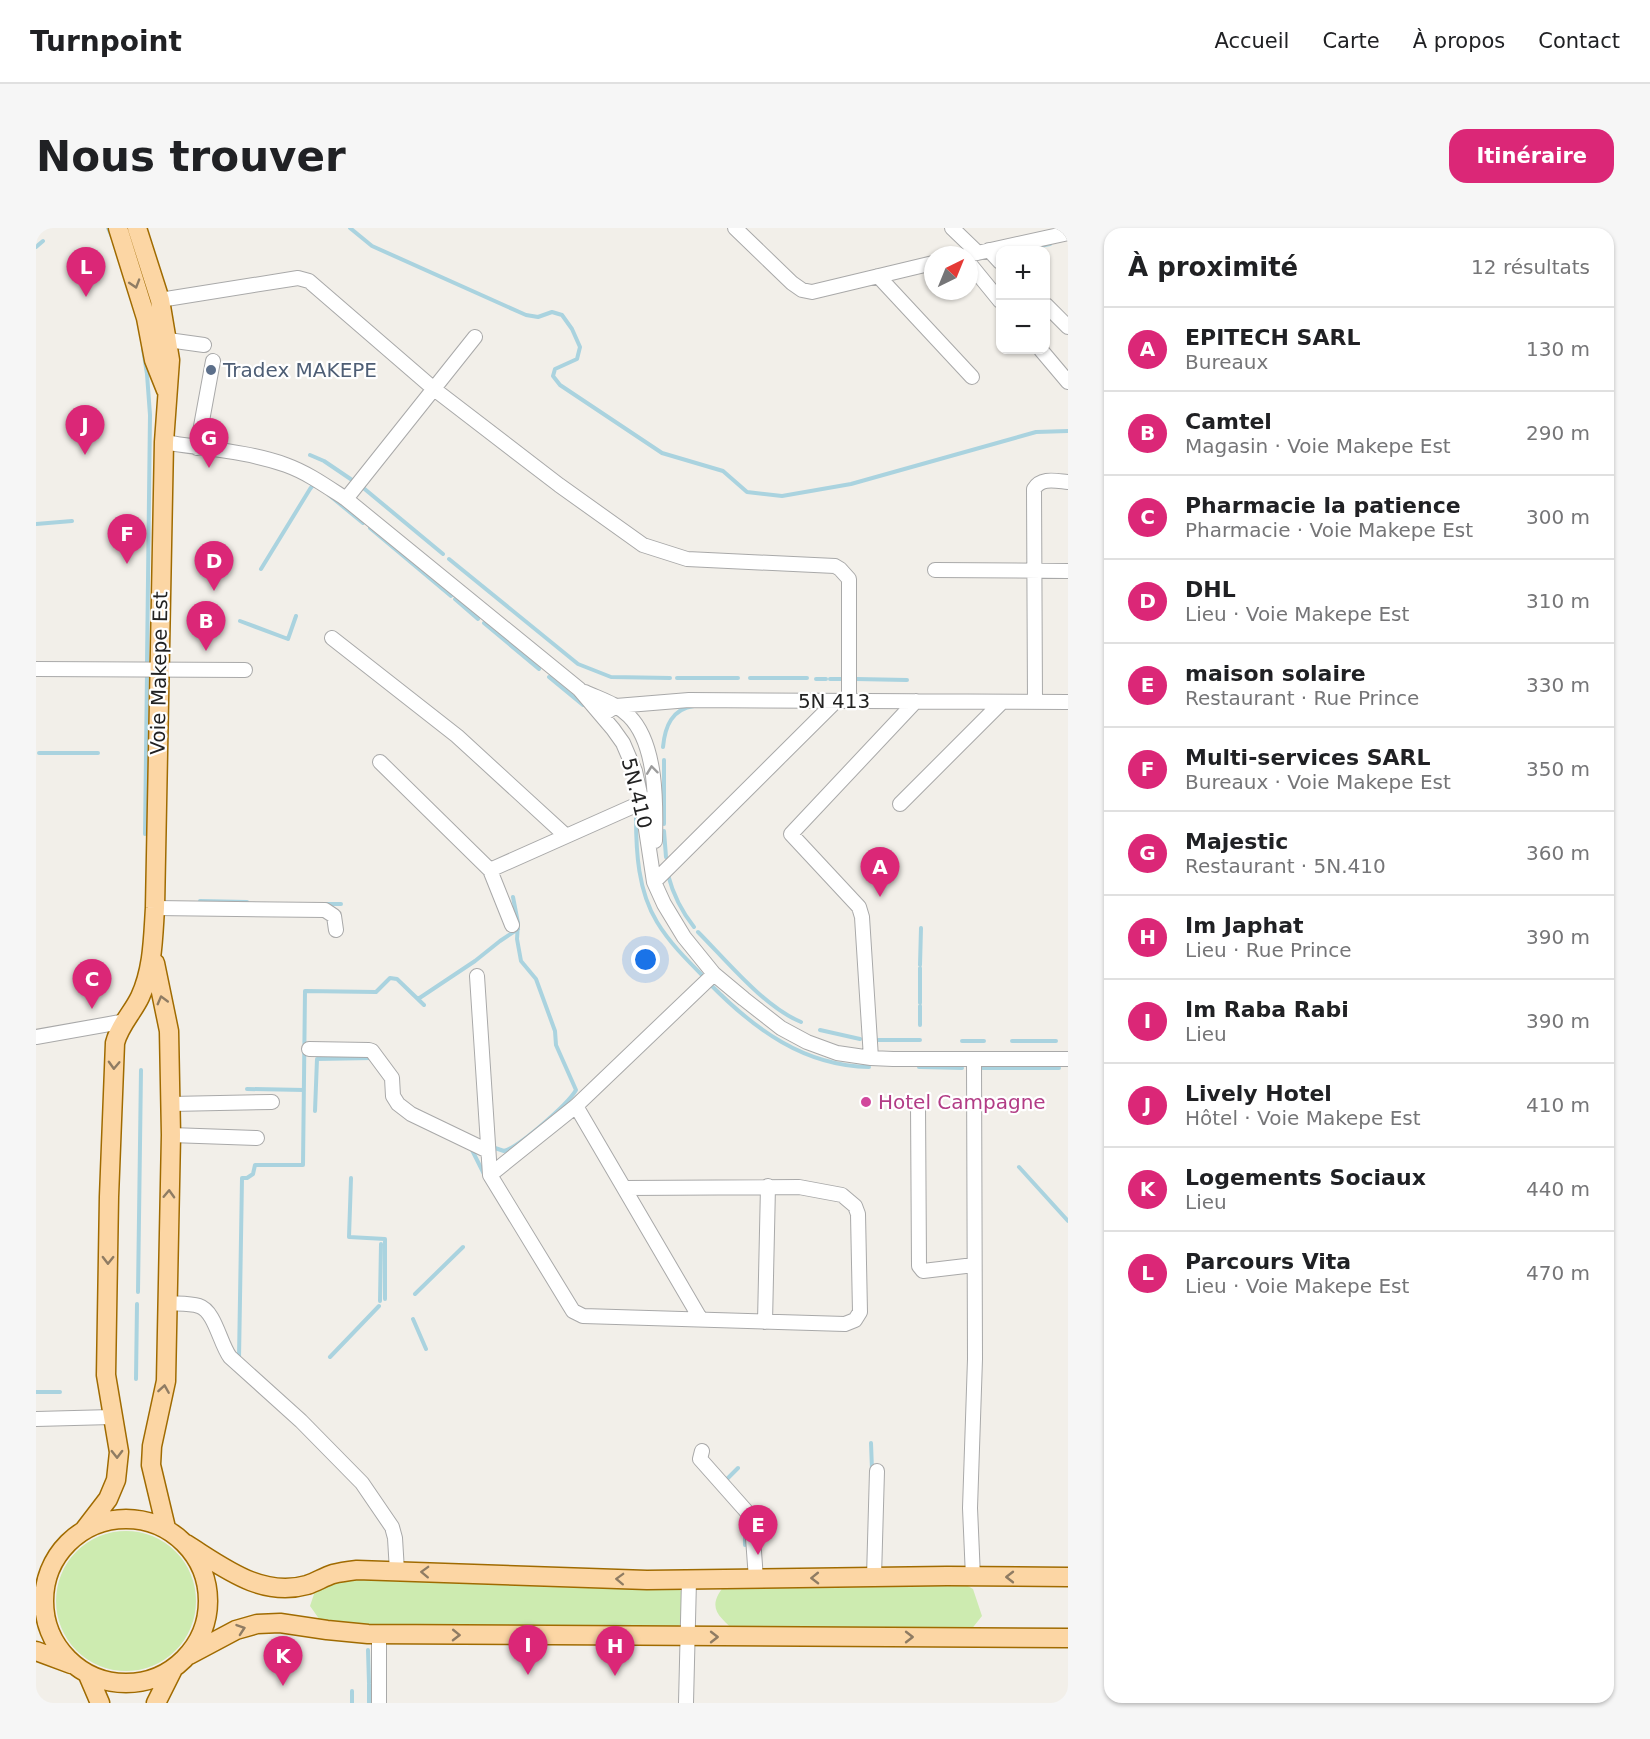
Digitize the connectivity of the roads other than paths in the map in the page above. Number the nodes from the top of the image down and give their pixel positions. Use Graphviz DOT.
graph roads {
  1 [pos="118,228"];
  2 [pos="137,228"];
  3 [pos="735,228"];
  4 [pos="952,228"];
  5 [pos="1068,233"];
  6 [pos="968,246"];
  7 [pos="978,255"];
  8 [pos="978,256"];
  9 [pos="978,259"];
  10 [pos="996,261"];
  11 [pos="924,265"];
  12 [pos="878,276"];
  13 [pos="160,300"];
  14 [pos="999,300"];
  15 [pos="1050,309"];
  16 [pos="1068,327"];
  17 [pos="475,337"];
  18 [pos="168,340"];
  19 [pos="204,345"];
  20 [pos="1044,354"];
  21 [pos="213,362"];
  22 [pos="972,377"];
  23 [pos="1068,382"];
  24 [pos="434,388"];
  25 [pos="167,395"];
  26 [pos="164,442"];
  27 [pos="197,448"];
  28 [pos="1068,482"];
  29 [pos="346,499"];
  30 [pos="935,570"];
  31 [pos="1035,571"];
  32 [pos="1068,571"];
  33 [pos="332,638"];
  34 [pos="36,669"];
  35 [pos="159,670"];
  36 [pos="245,670"];
  37 [pos="579,689"];
  38 [pos="843,701"];
  39 [pos="916,701"];
  40 [pos="1002,702"];
  41 [pos="1035,702"];
  42 [pos="1068,702"];
  43 [pos="616,706"];
  44 [pos="602,715"];
  45 [pos="380,762"];
  46 [pos="648,800"];
  47 [pos="900,804"];
  48 [pos="565,835"];
  49 [pos="490,870"];
  50 [pos="653,876"];
  51 [pos="155,908"];
  52 [pos="512,925"];
  53 [pos="336,930"];
  54 [pos="153,952"];
  55 [pos="714,974"];
  56 [pos="477,976"];
  57 [pos="126,1021"];
  58 [pos="36,1036"];
  59 [pos="309,1049"];
  60 [pos="871,1058"];
  61 [pos="1068,1059"];
  62 [pos="974,1060"];
  63 [pos="272,1102"];
  64 [pos="171,1104"];
  65 [pos="918,1105"];
  66 [pos="576,1106"];
  67 [pos="171,1135"];
  68 [pos="257,1138"];
  69 [pos="489,1151"];
  70 [pos="490,1175"];
  71 [pos="768,1186"];
  72 [pos="625,1188"];
  73 [pos="974,1265"];
  74 [pos="166,1303"];
  75 [pos="700,1318"];
  76 [pos="765,1322"];
  77 [pos="112,1417"];
  78 [pos="36,1419"];
  79 [pos="702,1451"];
  80 [pos="878,1471"];
  81 [pos="85,1528"];
  82 [pos="166,1528"];
  83 [pos="186,1544"];
  84 [pos="53,1561"];
  85 [pos="397,1571"];
  86 [pos="874,1577"];
  87 [pos="973,1577"];
  88 [pos="1068,1577"];
  89 [pos="36,1578"];
  90 [pos="756,1579"];
  91 [pos="689,1580"];
  92 [pos="379,1634"];
  93 [pos="688,1637"];
  94 [pos="1068,1638"];
  95 [pos="36,1651"];
  96 [pos="189,1655"];
  97 [pos="82,1670"];
  98 [pos="173,1670"];
  99 [pos="100,1703"];
  100 [pos="156,1703"];
  101 [pos="379,1703"];
  102 [pos="686,1703"];
  1 -- 25 [label="main road, Voie Makepe Est, one-way"];
  2 -- 13 [label="main road, Voie Makepe Est"];
  3 -- 12 [label="street"];
  4 -- 6 [label="street"];
  5 -- 7 [label="street"];
  8 -- 10 [label="street"];
  9 -- 14 [label="street"];
  11 -- 12 [label="street"];
  12 -- 22 [label="street"];
  13 -- 18 [label="main road, Voie Makepe Est"];
  13 -- 24 [label="street"];
  15 -- 16 [label="street"];
  17 -- 24 [label="street"];
  18 -- 19 [label="street"];
  18 -- 25 [label="main road, Voie Makepe Est"];
  20 -- 23 [label="street"];
  21 -- 27 [label="street"];
  24 -- 29 [label="street"];
  24 -- 38 [label="street"];
  25 -- 26 [label="main road, Voie Makepe Est"];
  26 -- 27 [label="street, 5N.410"];
  26 -- 35 [label="main road, Voie Makepe Est"];
  27 -- 29 [label="street, 5N.410"];
  28 -- 31 [label="street"];
  29 -- 37 [label="street, 5N.410"];
  30 -- 31 [label="street"];
  31 -- 32 [label="street"];
  31 -- 41 [label="street"];
  33 -- 48 [label="street"];
  34 -- 35 [label="street"];
  35 -- 36 [label="street"];
  35 -- 51 [label="main road, Voie Makepe Est"];
  37 -- 43 [label="street"];
  37 -- 44 [label="street, 5N.410"];
  38 -- 39 [label="street, 5N 413"];
  38 -- 43 [label="street, 5N 413"];
  38 -- 50 [label="street"];
  39 -- 40 [label="street, 5N 413"];
  39 -- 60 [label="street"];
  40 -- 41 [label="street, 5N 413"];
  40 -- 47 [label="street"];
  41 -- 42 [label="street, 5N 413"];
  43 -- 44 [label="street, 5N 413"];
  46 -- 43 [label="street, one-way"];
  44 -- 46 [label="street, 5N.410"];
  45 -- 49 [label="street"];
  46 -- 48 [label="street"];
  46 -- 50 [label="street, 5N.410"];
  48 -- 49 [label="street"];
  49 -- 52 [label="street"];
  50 -- 55 [label="street, 5N.410"];
  51 -- 53 [label="street"];
  51 -- 54 [label="main road, Voie Makepe Est"];
  54 -- 57 [label="main road"];
  64 -- 54 [label="main road, one-way"];
  55 -- 60 [label="street, 5N.410"];
  55 -- 66 [label="street"];
  56 -- 69 [label="street"];
  57 -- 58 [label="street"];
  57 -- 77 [label="main road, one-way"];
  59 -- 69 [label="street"];
  60 -- 62 [label="street, 5N.410"];
  61 -- 62 [label="street, 5N.410"];
  62 -- 73 [label="street"];
  63 -- 64 [label="street"];
  64 -- 67 [label="main road"];
  65 -- 73 [label="street"];
  66 -- 70 [label="street"];
  66 -- 72 [label="street"];
  67 -- 68 [label="street"];
  74 -- 67 [label="main road, one-way"];
  69 -- 70 [label="street"];
  70 -- 75 [label="street"];
  71 -- 72 [label="street"];
  71 -- 76 [label="street"];
  71 -- 76 [label="street"];
  72 -- 75 [label="street"];
  73 -- 87 [label="street"];
  82 -- 74 [label="main road, one-way"];
  74 -- 85 [label="street"];
  75 -- 76 [label="street"];
  77 -- 78 [label="street"];
  77 -- 81 [label="main road, one-way"];
  79 -- 90 [label="street"];
  80 -- 86 [label="street"];
  81 -- 82 [label="main road"];
  81 -- 84 [label="main road"];
  82 -- 83 [label="main road"];
  83 -- 85 [label="main road"];
  83 -- 96 [label="main road"];
  84 -- 89 [label="main road"];
  84 -- 97 [label="main road"];
  91 -- 85 [label="main road, one-way"];
  86 -- 87 [label="main road"];
  86 -- 90 [label="main road, one-way"];
  88 -- 87 [label="main road, one-way"];
  90 -- 91 [label="main road"];
  91 -- 93 [label="street"];
  92 -- 93 [label="main road, one-way"];
  96 -- 92 [label="main road, one-way"];
  92 -- 101 [label="street"];
  93 -- 94 [label="main road, one-way"];
  93 -- 102 [label="street"];
  95 -- 97 [label="main road"];
  96 -- 98 [label="main road"];
  97 -- 98 [label="main road"];
  97 -- 99 [label="main road"];
  98 -- 100 [label="main road"];
}
